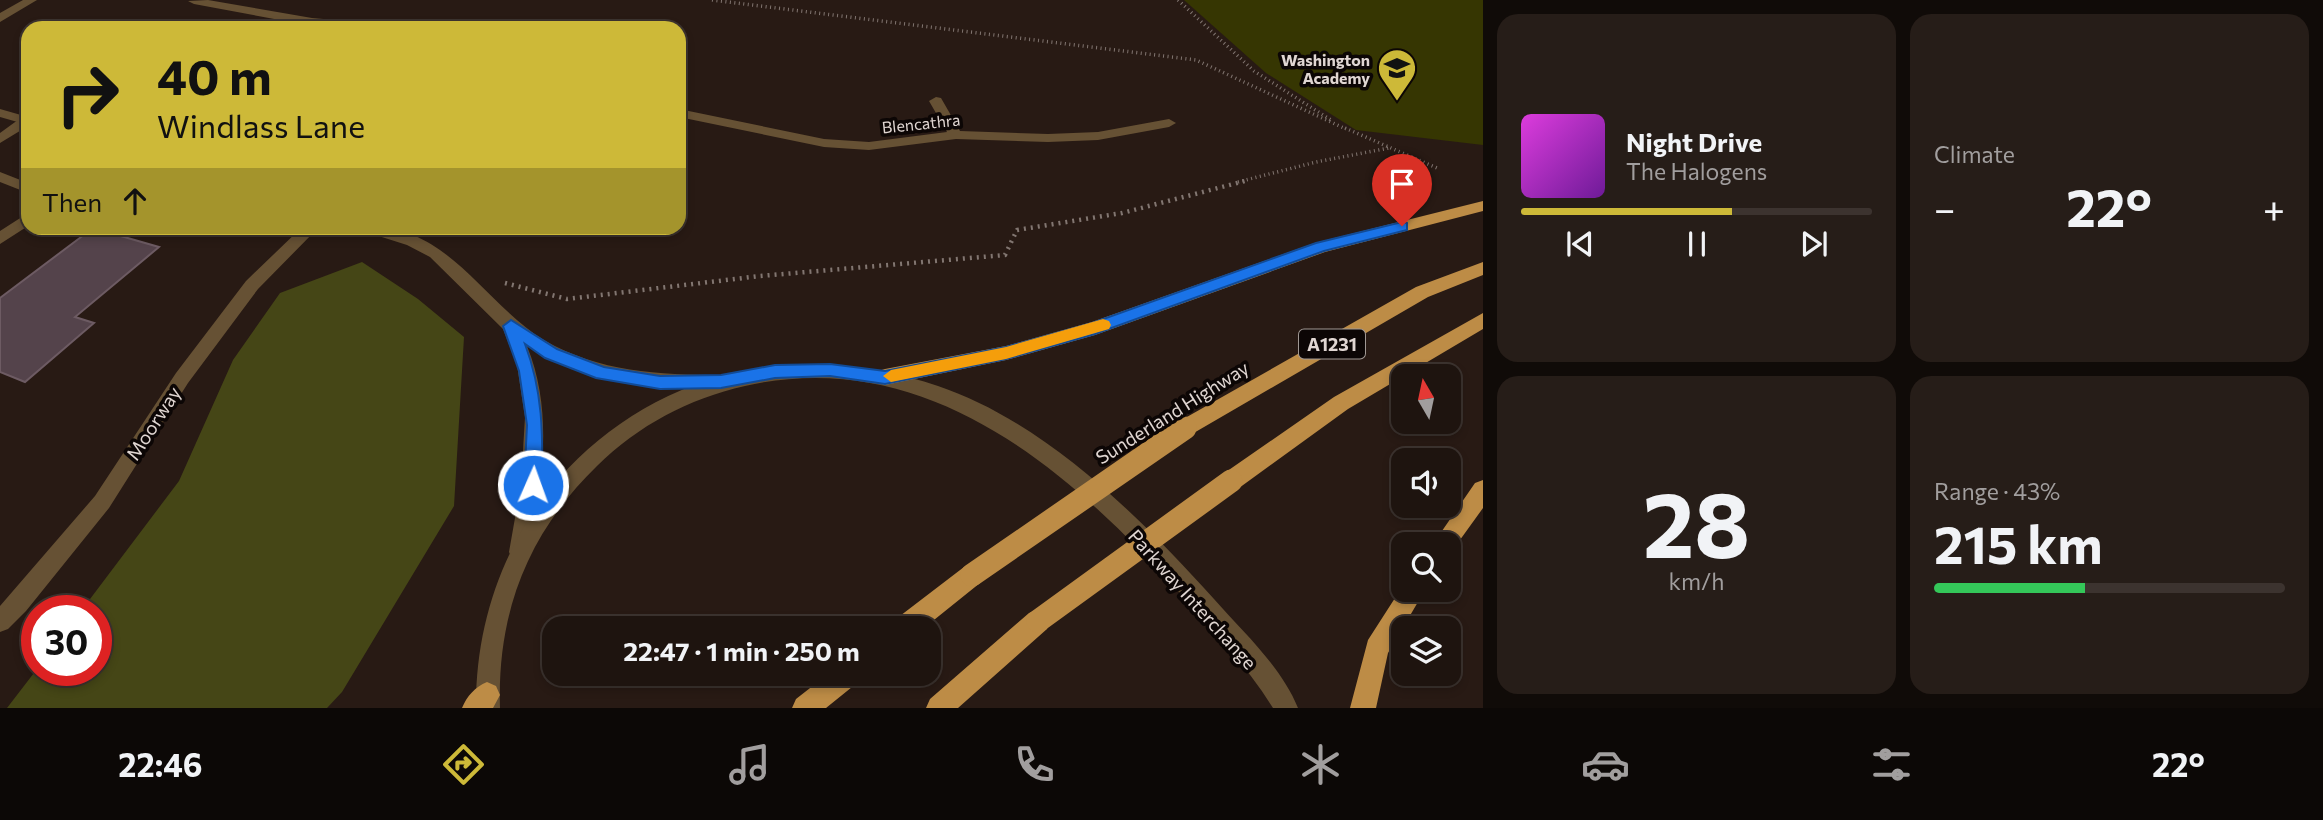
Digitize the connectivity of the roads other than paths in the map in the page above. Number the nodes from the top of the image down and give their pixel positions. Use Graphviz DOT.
graph roads {
  1 [pos="31,0"];
  2 [pos="194,1"];
  3 [pos="0,18"];
  4 [pos="289,21"];
  5 [pos="936,102"];
  6 [pos="0,113"];
  7 [pos="686,114"];
  8 [pos="21,118"];
  9 [pos="1169,123"];
  10 [pos="21,124"];
  11 [pos="956,135"];
  12 [pos="0,139"];
  13 [pos="0,177"];
  14 [pos="21,185"];
  15 [pos="1483,206"];
  16 [pos="21,223"];
  17 [pos="303,235"];
  18 [pos="390,235"];
  19 [pos="0,239"];
  20 [pos="1483,268"];
  21 [pos="1483,320"];
  22 [pos="511,326"];
  23 [pos="885,377"];
  24 [pos="721,382"];
  25 [pos="1483,490"];
  26 [pos="1453,532"];
  27 [pos="519,554"];
  28 [pos="1406,602"];
  29 [pos="920,616"];
  30 [pos="0,621"];
  31 [pos="833,686"];
  32 [pos="483,704"];
  33 [pos="805,708"];
  34 [pos="939,708"];
  35 [pos="1286,708"];
  36 [pos="1363,708"];
  1 -- 3 [label="street"];
  2 -- 4 [label="street"];
  5 -- 11 [label="street"];
  6 -- 8 [label="street"];
  7 -- 11 [label="street, Blencathra"];
  9 -- 11 [label="street, Blencathra"];
  10 -- 12 [label="street"];
  13 -- 14 [label="street"];
  15 -- 23 [label="highway"];
  16 -- 19 [label="street"];
  17 -- 30 [label="street, Moorway"];
  18 -- 22 [label="street"];
  20 -- 29 [label="highway, Sunderland Highway / A1231, bridge"];
  21 -- 34 [label="highway, A1231, bridge"];
  22 -- 24 [label="street"];
  22 -- 27 [label="street"];
  23 -- 24 [label="street, Parkway Interchange"];
  23 -- 35 [label="street, Parkway Interchange"];
  24 -- 27 [label="street, Parkway Interchange"];
  25 -- 26 [label="highway"];
  27 -- 32 [label="street, Parkway Interchange"];
  28 -- 36 [label="highway"];
  31 -- 33 [label="highway"];
}
